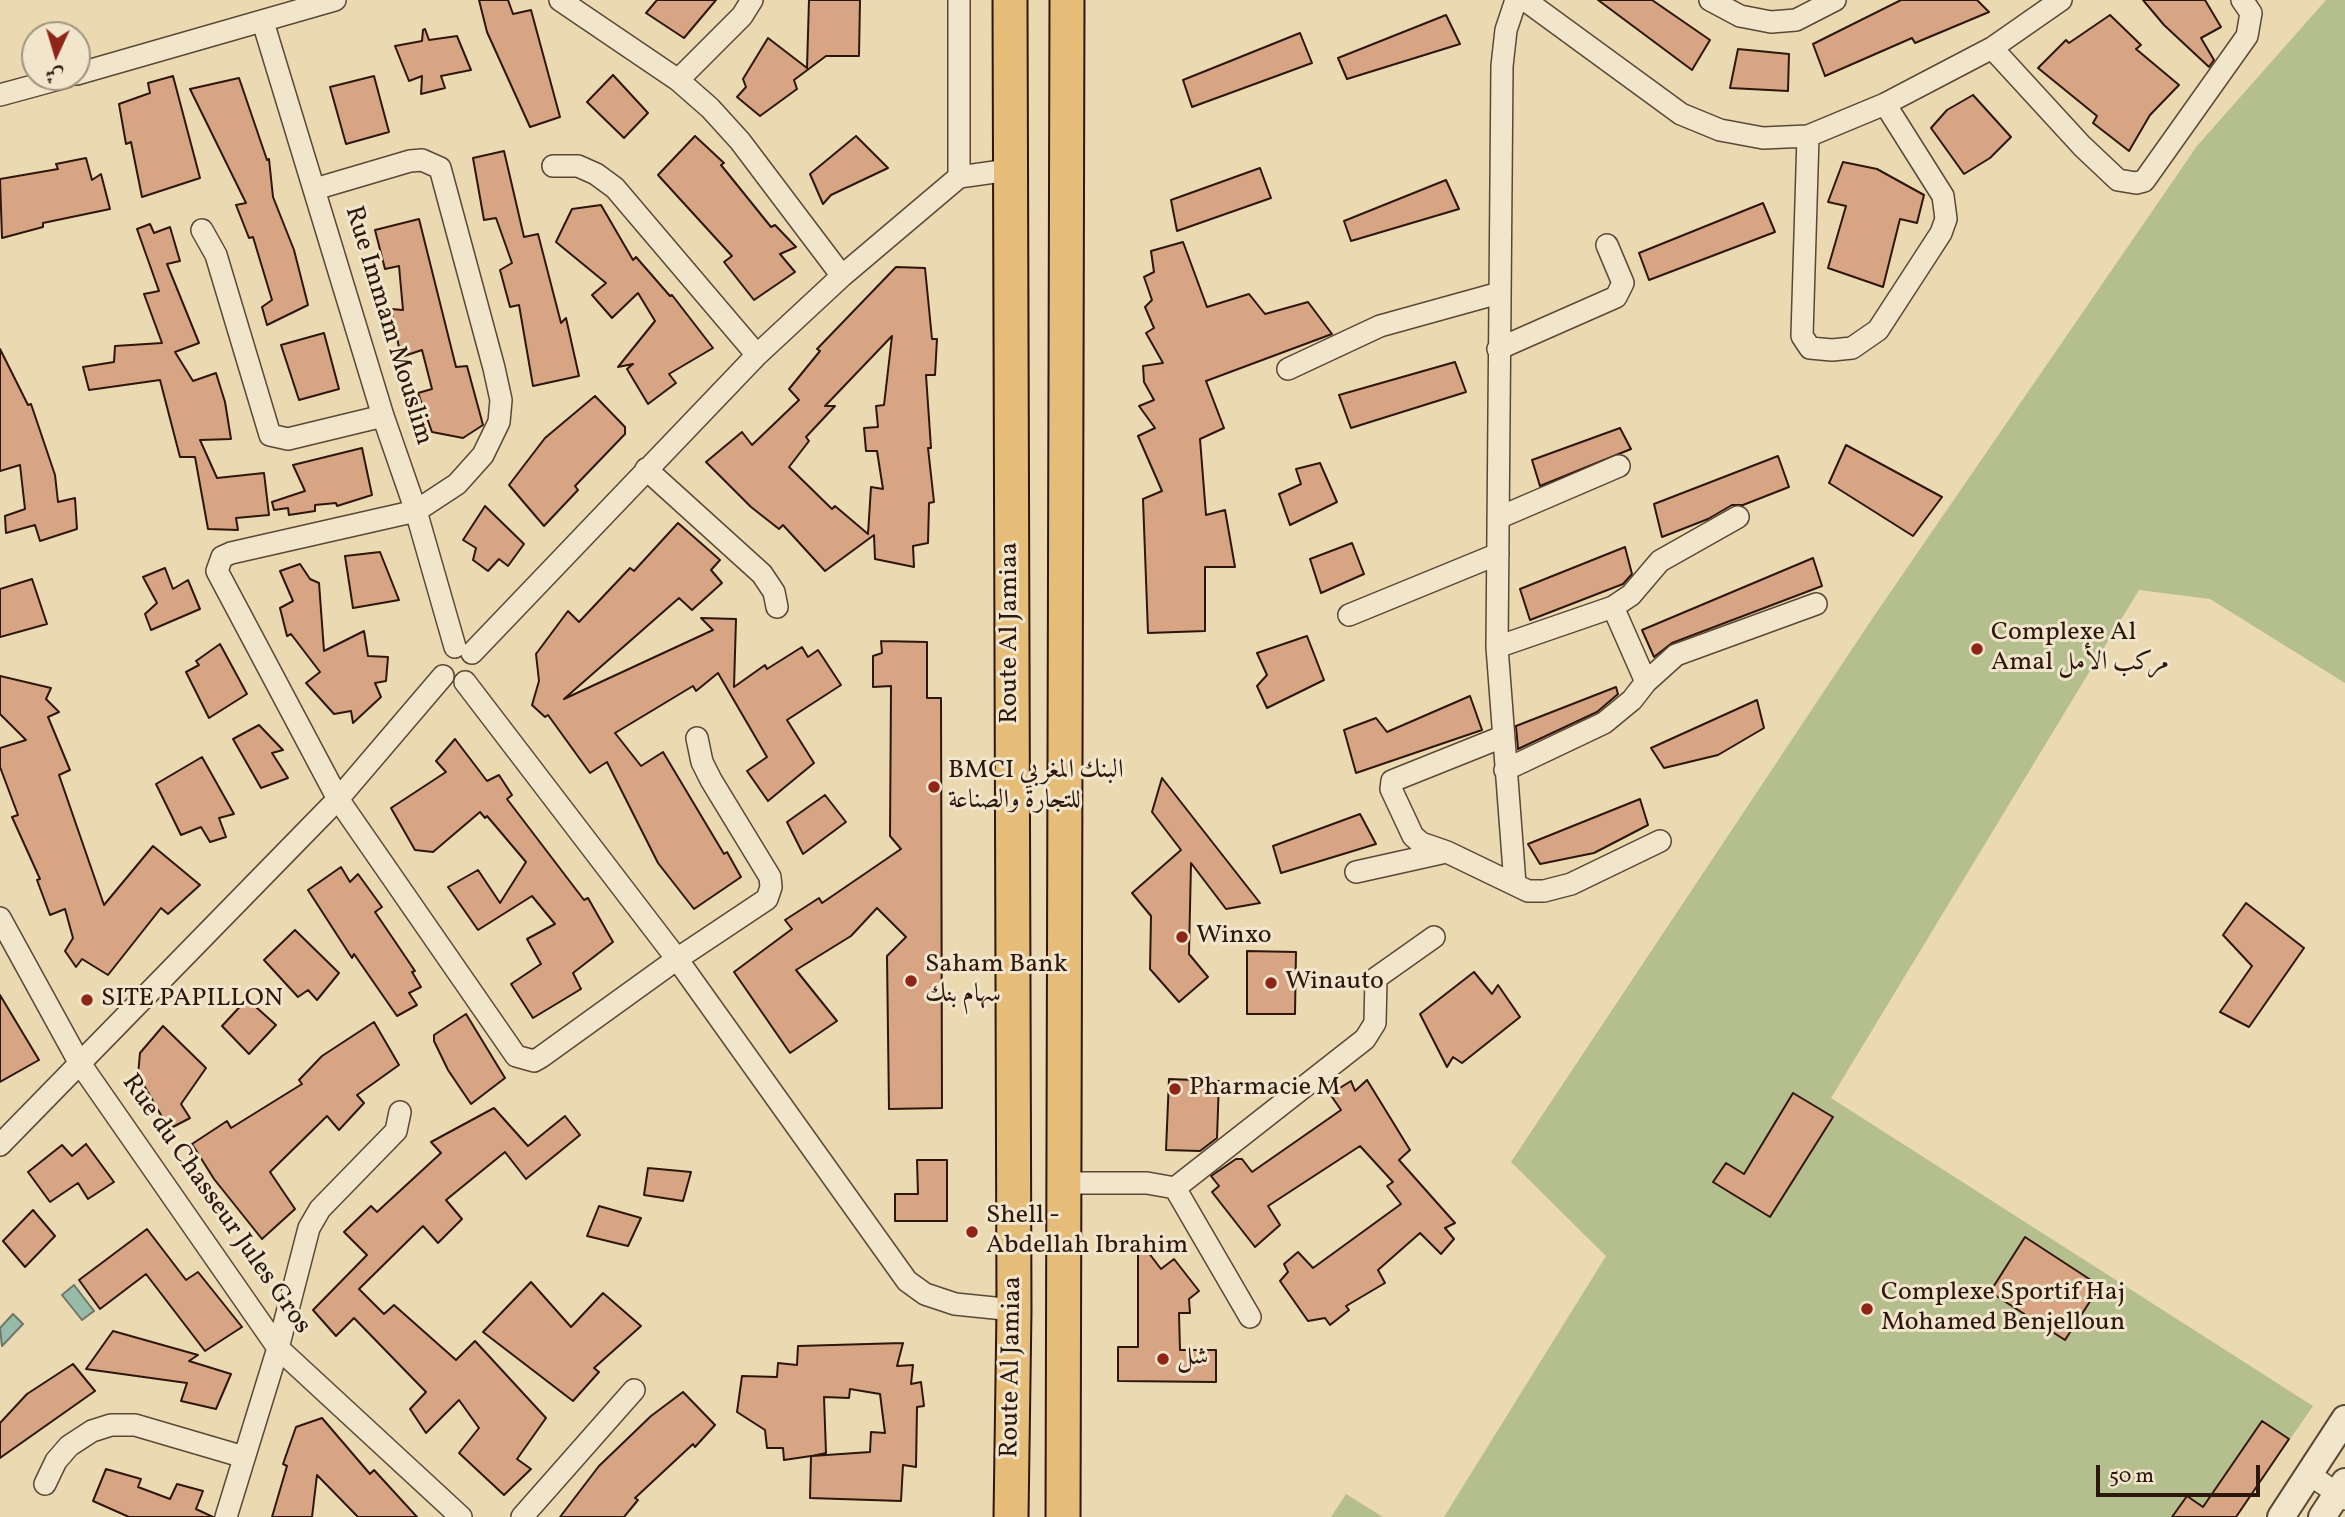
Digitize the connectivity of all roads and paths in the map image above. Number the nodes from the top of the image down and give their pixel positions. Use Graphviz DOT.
graph roads {
  1 [pos="335,0"];
  2 [pos="560,0"];
  3 [pos="752,0"];
  4 [pos="959,0"];
  5 [pos="1010,0"];
  6 [pos="1066,0"];
  7 [pos="1516,0"];
  8 [pos="1525,0"];
  9 [pos="1710,0"];
  10 [pos="1835,0"];
  11 [pos="2061,0"];
  12 [pos="2242,0"];
  13 [pos="263,22"];
  14 [pos="1992,48"];
  15 [pos="91,70"];
  16 [pos="678,80"];
  17 [pos="21,89"];
  18 [pos="0,95"];
  19 [pos="1885,104"];
  20 [pos="1808,136"];
  21 [pos="553,166"];
  22 [pos="1009,170"];
  23 [pos="959,177"];
  24 [pos="315,189"];
  25 [pos="202,230"];
  26 [pos="1607,245"];
  27 [pos="842,276"];
  28 [pos="1499,293"];
  29 [pos="1498,349"];
  30 [pos="757,355"];
  31 [pos="1288,369"];
  32 [pos="383,416"];
  33 [pos="1619,466"];
  34 [pos="646,470"];
  35 [pos="416,511"];
  36 [pos="1738,517"];
  37 [pos="1498,518"];
  38 [pos="1497,554"];
  39 [pos="1816,604"];
  40 [pos="777,607"];
  41 [pos="1613,607"];
  42 [pos="1349,615"];
  43 [pos="1497,646"];
  44 [pos="463,650"];
  45 [pos="443,676"];
  46 [pos="465,682"];
  47 [pos="1646,682"];
  48 [pos="1502,737"];
  49 [pos="697,738"];
  50 [pos="1505,770"];
  51 [pos="338,799"];
  52 [pos="1660,841"];
  53 [pos="1447,852"];
  54 [pos="1356,872"];
  55 [pos="1515,884"];
  56 [pos="0,918"];
  57 [pos="1434,937"];
  58 [pos="677,959"];
  59 [pos="79,1062"];
  60 [pos="400,1112"];
  61 [pos="0,1145"];
  62 [pos="1065,1183"];
  63 [pos="1175,1188"];
  64 [pos="1014,1310"];
  65 [pos="1250,1317"];
  66 [pos="278,1348"];
  67 [pos="634,1390"];
  68 [pos="2345,1419"];
  69 [pos="2337,1449"];
  70 [pos="244,1457"];
  71 [pos="2309,1474"];
  72 [pos="45,1484"];
  73 [pos="2342,1492"];
  74 [pos="226,1517"];
  75 [pos="461,1517"];
  76 [pos="522,1517"];
  77 [pos="1011,1517"];
  78 [pos="1063,1517"];
  79 [pos="2281,1517"];
  80 [pos="2322,1517"];
  1 -- 13 [label="street"];
  2 -- 16 [label="street"];
  3 -- 16 [label="street"];
  4 -- 23 [label="street"];
  5 -- 22 [label="main road, Route Al Jamiaa"];
  6 -- 62 [label="main road, Route Al Jamiaa"];
  7 -- 28 [label="street"];
  8 -- 20 [label="street"];
  9 -- 10 [label="street"];
  11 -- 14 [label="street"];
  12 -- 14 [label="street"];
  13 -- 15 [label="street"];
  13 -- 24 [label="street, Rue Immam Mouslim"];
  14 -- 19 [label="street"];
  16 -- 27 [label="street"];
  17 -- 18 [label="street"];
  19 -- 20 [label="street"];
  19 -- 20 [label="street"];
  21 -- 30 [label="street"];
  22 -- 23 [label="street"];
  22 -- 64 [label="main road, Route Al Jamiaa"];
  23 -- 27 [label="street"];
  24 -- 32 [label="street, Rue Immam Mouslim"];
  24 -- 35 [label="street"];
  25 -- 32 [label="street"];
  26 -- 29 [label="street"];
  27 -- 30 [label="street"];
  28 -- 29 [label="street"];
  28 -- 31 [label="street"];
  29 -- 37 [label="street"];
  30 -- 34 [label="street"];
  32 -- 35 [label="street, Rue Immam Mouslim"];
  33 -- 37 [label="street"];
  34 -- 40 [label="street"];
  34 -- 44 [label="street"];
  35 -- 44 [label="street, Rue Immam Mouslim"];
  35 -- 51 [label="street"];
  36 -- 41 [label="street"];
  37 -- 38 [label="street"];
  38 -- 42 [label="street"];
  38 -- 43 [label="street"];
  39 -- 47 [label="street"];
  41 -- 43 [label="street"];
  41 -- 47 [label="street"];
  43 -- 48 [label="street"];
  44 -- 45 [label="street"];
  44 -- 46 [label="street"];
  45 -- 46 [label="street"];
  45 -- 51 [label="street"];
  46 -- 58 [label="street"];
  47 -- 50 [label="street"];
  48 -- 50 [label="street"];
  48 -- 53 [label="street"];
  49 -- 58 [label="street"];
  50 -- 55 [label="street"];
  51 -- 58 [label="street"];
  51 -- 59 [label="street"];
  52 -- 55 [label="street"];
  53 -- 54 [label="street"];
  53 -- 55 [label="street"];
  56 -- 59 [label="street, Rue du Chasseur Jules Gros"];
  57 -- 63 [label="street"];
  58 -- 64 [label="street"];
  59 -- 61 [label="street"];
  59 -- 66 [label="street, Rue du Chasseur Jules Gros"];
  60 -- 66 [label="street"];
  62 -- 63 [label="street"];
  62 -- 78 [label="main road, Route Al Jamiaa"];
  63 -- 65 [label="street"];
  64 -- 77 [label="main road, Route Al Jamiaa"];
  66 -- 70 [label="street"];
  66 -- 75 [label="street, Rue du Chasseur Jules Gros"];
  67 -- 76 [label="street"];
  68 -- 69 [label="street"];
  69 -- 71 [label="street"];
  70 -- 72 [label="street"];
  70 -- 74 [label="street"];
  71 -- 73 [label="street"];
  71 -- 79 [label="street"];
  73 -- 80 [label="street"];
}
